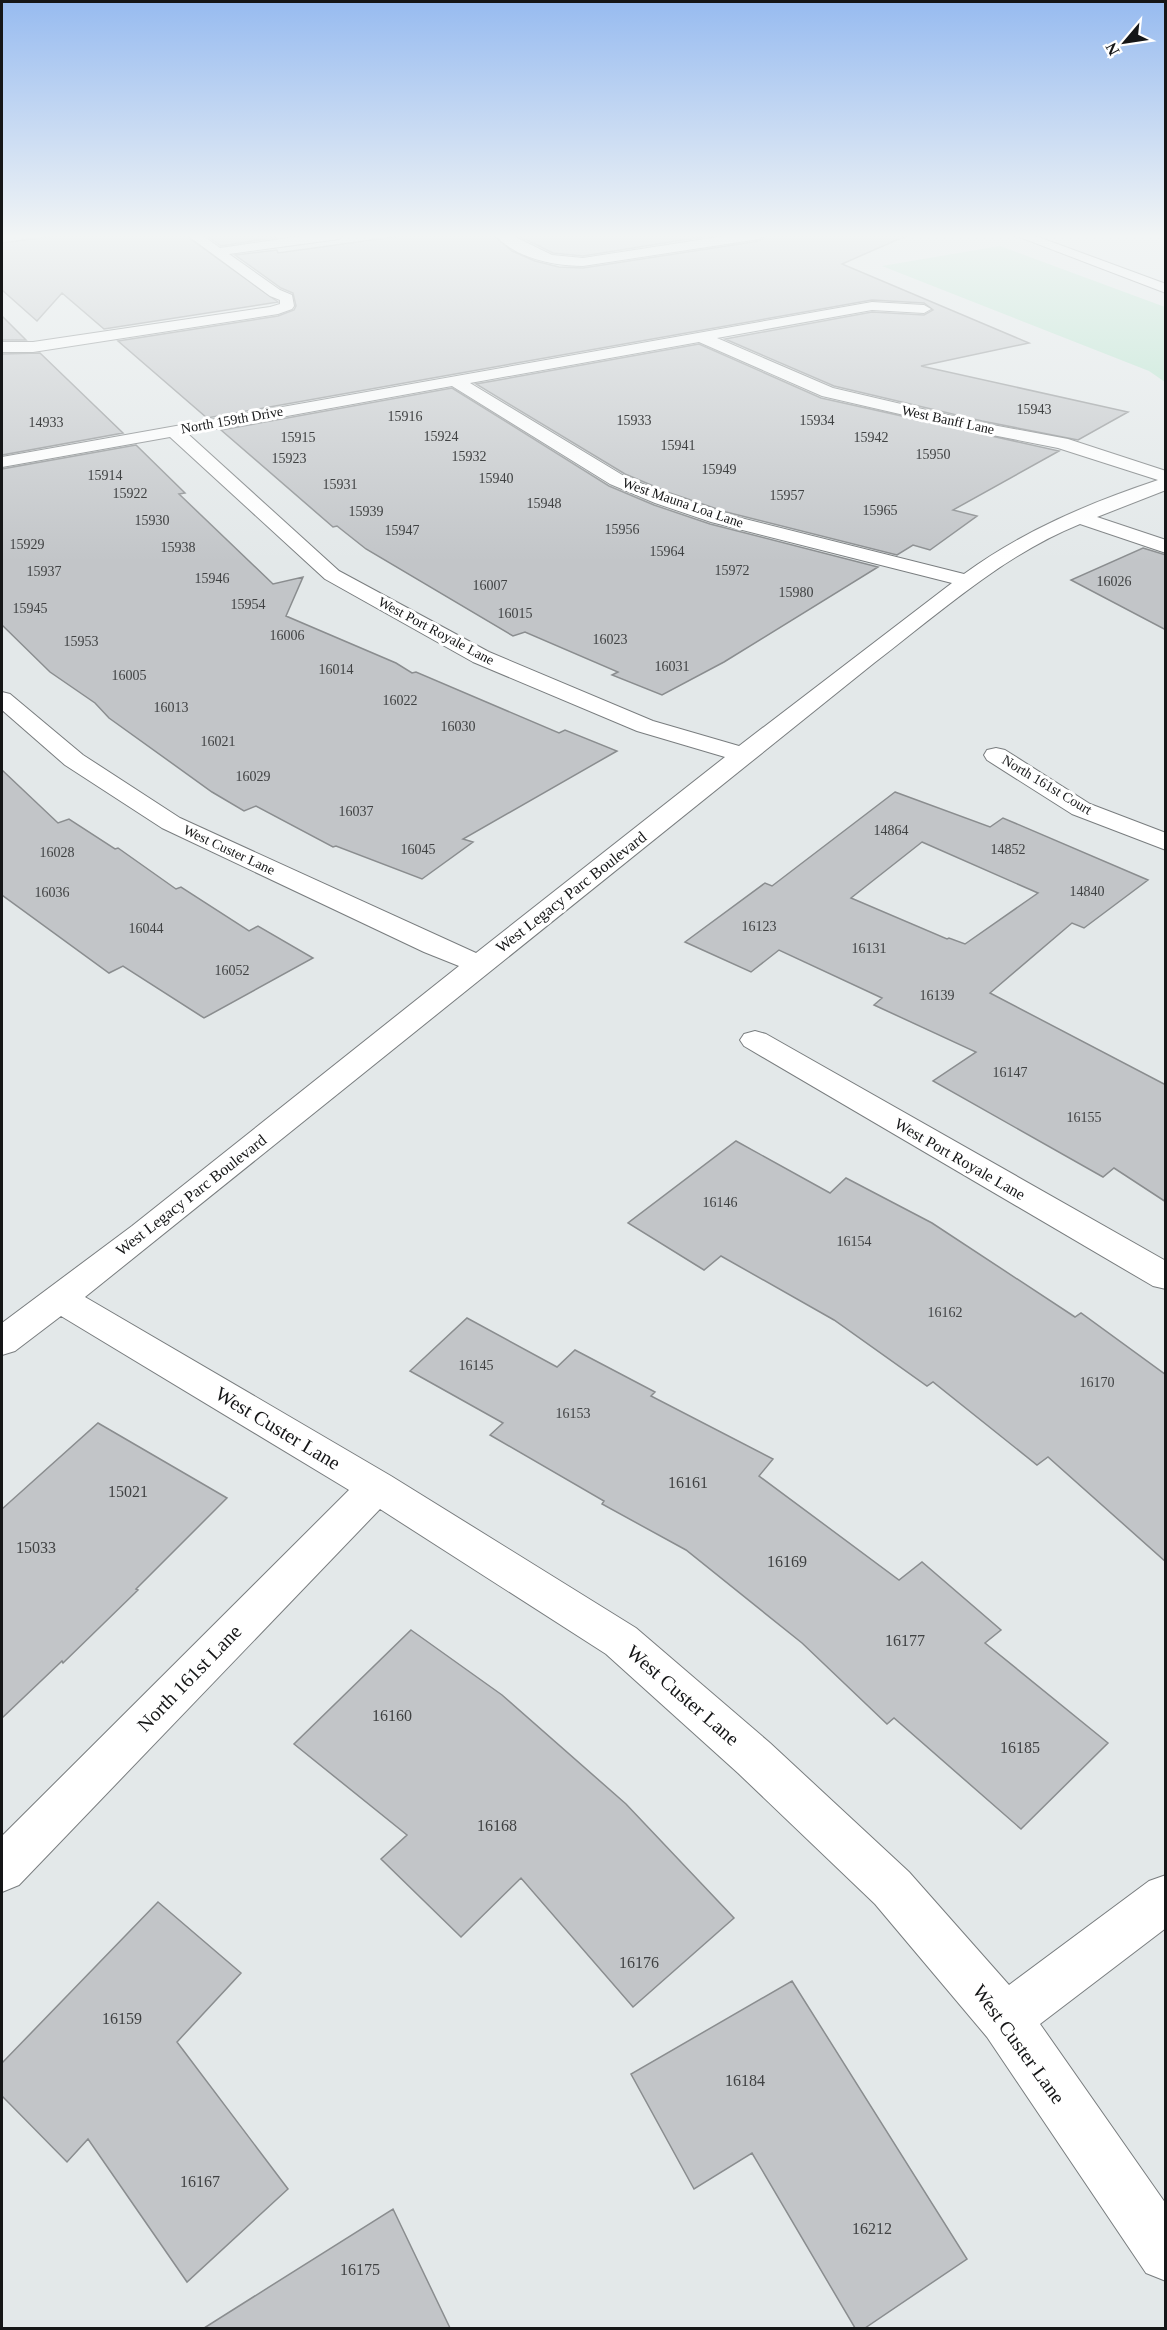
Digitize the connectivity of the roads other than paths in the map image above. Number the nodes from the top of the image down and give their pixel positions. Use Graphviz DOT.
graph roads {
  1 [pos="55,344"];
  2 [pos="663,344"];
  3 [pos="717,344"];
  4 [pos="4,347"];
  5 [pos="455,381"];
  6 [pos="174,431"];
  7 [pos="2,462"];
  8 [pos="1166,477"];
  9 [pos="1166,484"];
  10 [pos="1079,517"];
  11 [pos="1166,547"];
  12 [pos="968,581"];
  13 [pos="2,699"];
  14 [pos="743,755"];
  15 [pos="996,755"];
  16 [pos="1166,842"];
  17 [pos="479,964"];
  18 [pos="755,1041"];
  19 [pos="1166,1277"];
  20 [pos="58,1298"];
  21 [pos="2,1342"];
  22 [pos="377,1487"];
  23 [pos="2,1869"];
  24 [pos="1166,1898"];
  25 [pos="1005,2019"];
  26 [pos="1166,2253"];
  1 -- 4 [label="street"];
  2 -- 5 [label="street, North 159th Drive"];
  3 -- 8 [label="street, West Banff Lane"];
  5 -- 6 [label="street, North 159th Drive"];
  5 -- 12 [label="street, West Mauna Loa Lane"];
  6 -- 7 [label="street, North 159th Drive"];
  6 -- 14 [label="street, West Port Royale Lane"];
  9 -- 10 [label="street, West Legacy Parc Boulevard"];
  10 -- 11 [label="street"];
  10 -- 12 [label="street, West Legacy Parc Boulevard"];
  12 -- 14 [label="street, West Legacy Parc Boulevard"];
  13 -- 17 [label="street, West Custer Lane"];
  14 -- 17 [label="street, West Legacy Parc Boulevard"];
  15 -- 16 [label="street, North 161st Court"];
  17 -- 20 [label="street, West Legacy Parc Boulevard"];
  18 -- 19 [label="street, West Port Royale Lane"];
  20 -- 21 [label="street, West Legacy Parc Boulevard"];
  20 -- 22 [label="street, West Custer Lane"];
  22 -- 23 [label="street, North 161st Lane"];
  22 -- 25 [label="street, West Custer Lane"];
  24 -- 25 [label="street"];
  25 -- 26 [label="street, West Custer Lane"];
}
